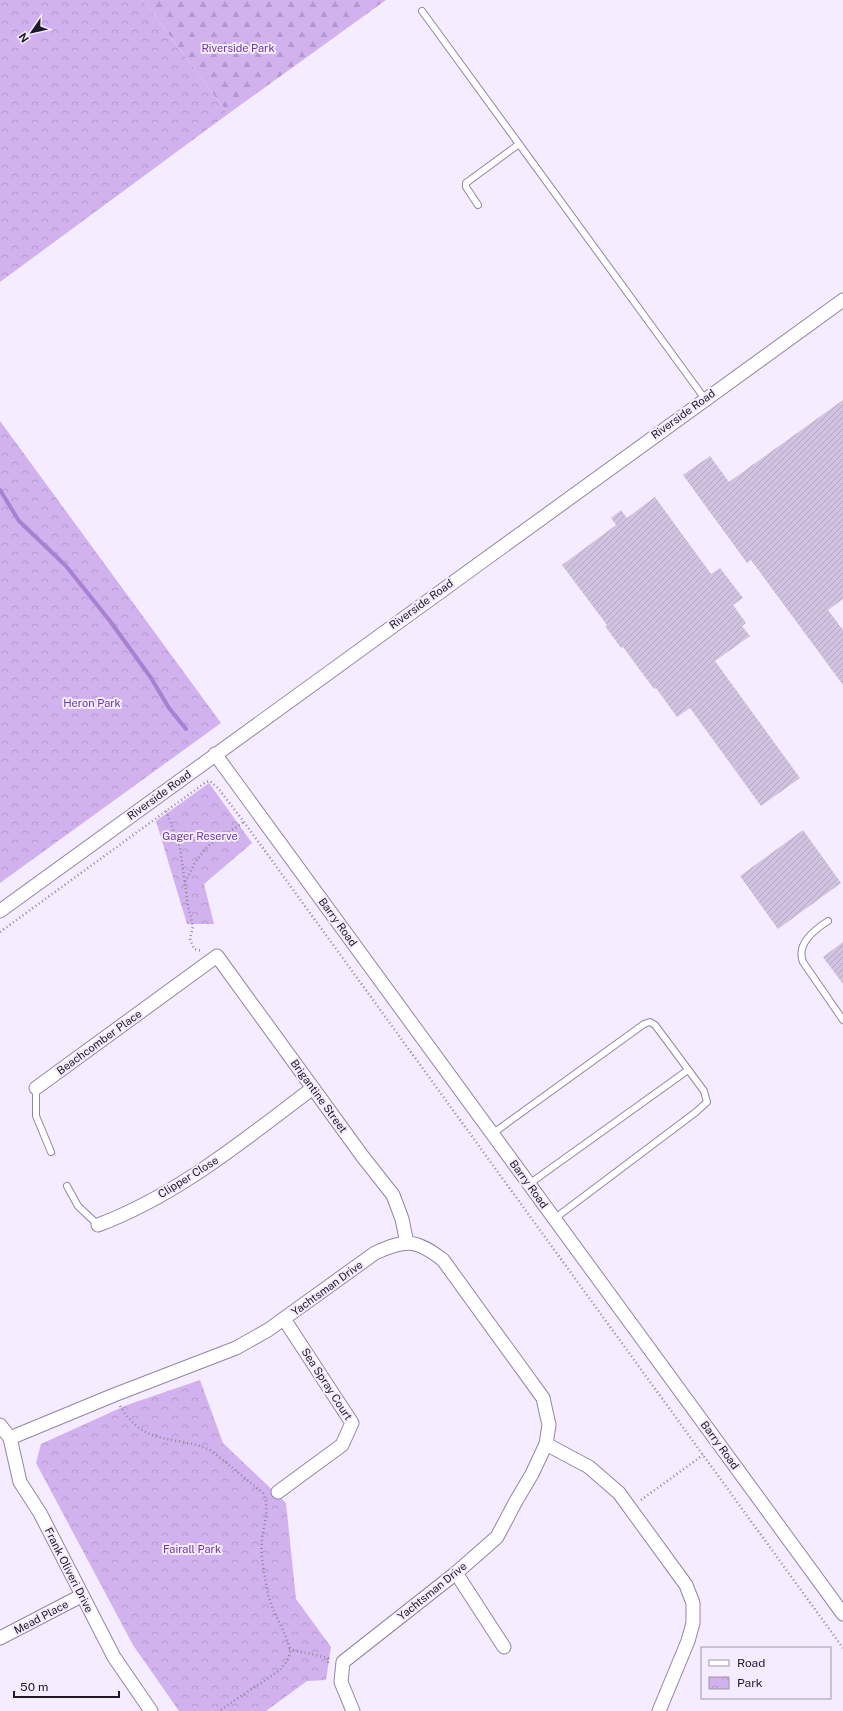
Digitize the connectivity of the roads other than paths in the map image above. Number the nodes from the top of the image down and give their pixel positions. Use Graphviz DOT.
graph roads {
  1 [pos="422,11"];
  2 [pos="519,144"];
  3 [pos="478,206"];
  4 [pos="843,300"];
  5 [pos="704,399"];
  6 [pos="215,754"];
  7 [pos="0,911"];
  8 [pos="828,921"];
  9 [pos="217,956"];
  10 [pos="843,1020"];
  11 [pos="688,1070"];
  12 [pos="36,1088"];
  13 [pos="313,1088"];
  14 [pos="492,1134"];
  15 [pos="51,1152"];
  16 [pos="529,1184"];
  17 [pos="67,1186"];
  18 [pos="554,1219"];
  19 [pos="98,1225"];
  20 [pos="407,1243"];
  21 [pos="284,1319"];
  22 [pos="0,1425"];
  23 [pos="10,1438"];
  24 [pos="546,1444"];
  25 [pos="278,1492"];
  26 [pos="456,1573"];
  27 [pos="81,1596"];
  28 [pos="843,1614"];
  29 [pos="0,1638"];
  30 [pos="504,1647"];
  31 [pos="151,1711"];
  32 [pos="353,1711"];
  33 [pos="659,1711"];
  1 -- 2 [label="lane"];
  2 -- 3 [label="lane"];
  2 -- 5 [label="lane"];
  4 -- 5 [label="street, Riverside Road"];
  5 -- 6 [label="street, Riverside Road"];
  6 -- 7 [label="street, Riverside Road"];
  6 -- 14 [label="street, Barry Road"];
  8 -- 10 [label="lane"];
  9 -- 12 [label="street, Beachcomber Place"];
  9 -- 13 [label="street, Brigantine Street"];
  11 -- 14 [label="lane"];
  11 -- 16 [label="lane"];
  11 -- 18 [label="lane"];
  12 -- 15 [label="lane, Beachcomber Place"];
  13 -- 19 [label="street, Clipper Close"];
  13 -- 20 [label="street, Brigantine Street"];
  14 -- 16 [label="street, Barry Road"];
  16 -- 18 [label="street, Barry Road"];
  17 -- 19 [label="lane, Clipper Close"];
  18 -- 28 [label="street, Barry Road"];
  20 -- 21 [label="street, Yachtsman Drive"];
  20 -- 24 [label="street, Yachtsman Drive"];
  21 -- 23 [label="street, Yachtsman Drive"];
  21 -- 25 [label="street, Sea Spray Court"];
  22 -- 23 [label="street, Frank Oliveri Drive"];
  23 -- 27 [label="street, Frank Oliveri Drive"];
  24 -- 26 [label="street, Yachtsman Drive"];
  24 -- 33 [label="street"];
  26 -- 30 [label="street"];
  26 -- 32 [label="street, Yachtsman Drive"];
  27 -- 29 [label="street, Mead Place"];
  27 -- 31 [label="street, Frank Oliveri Drive"];
}
